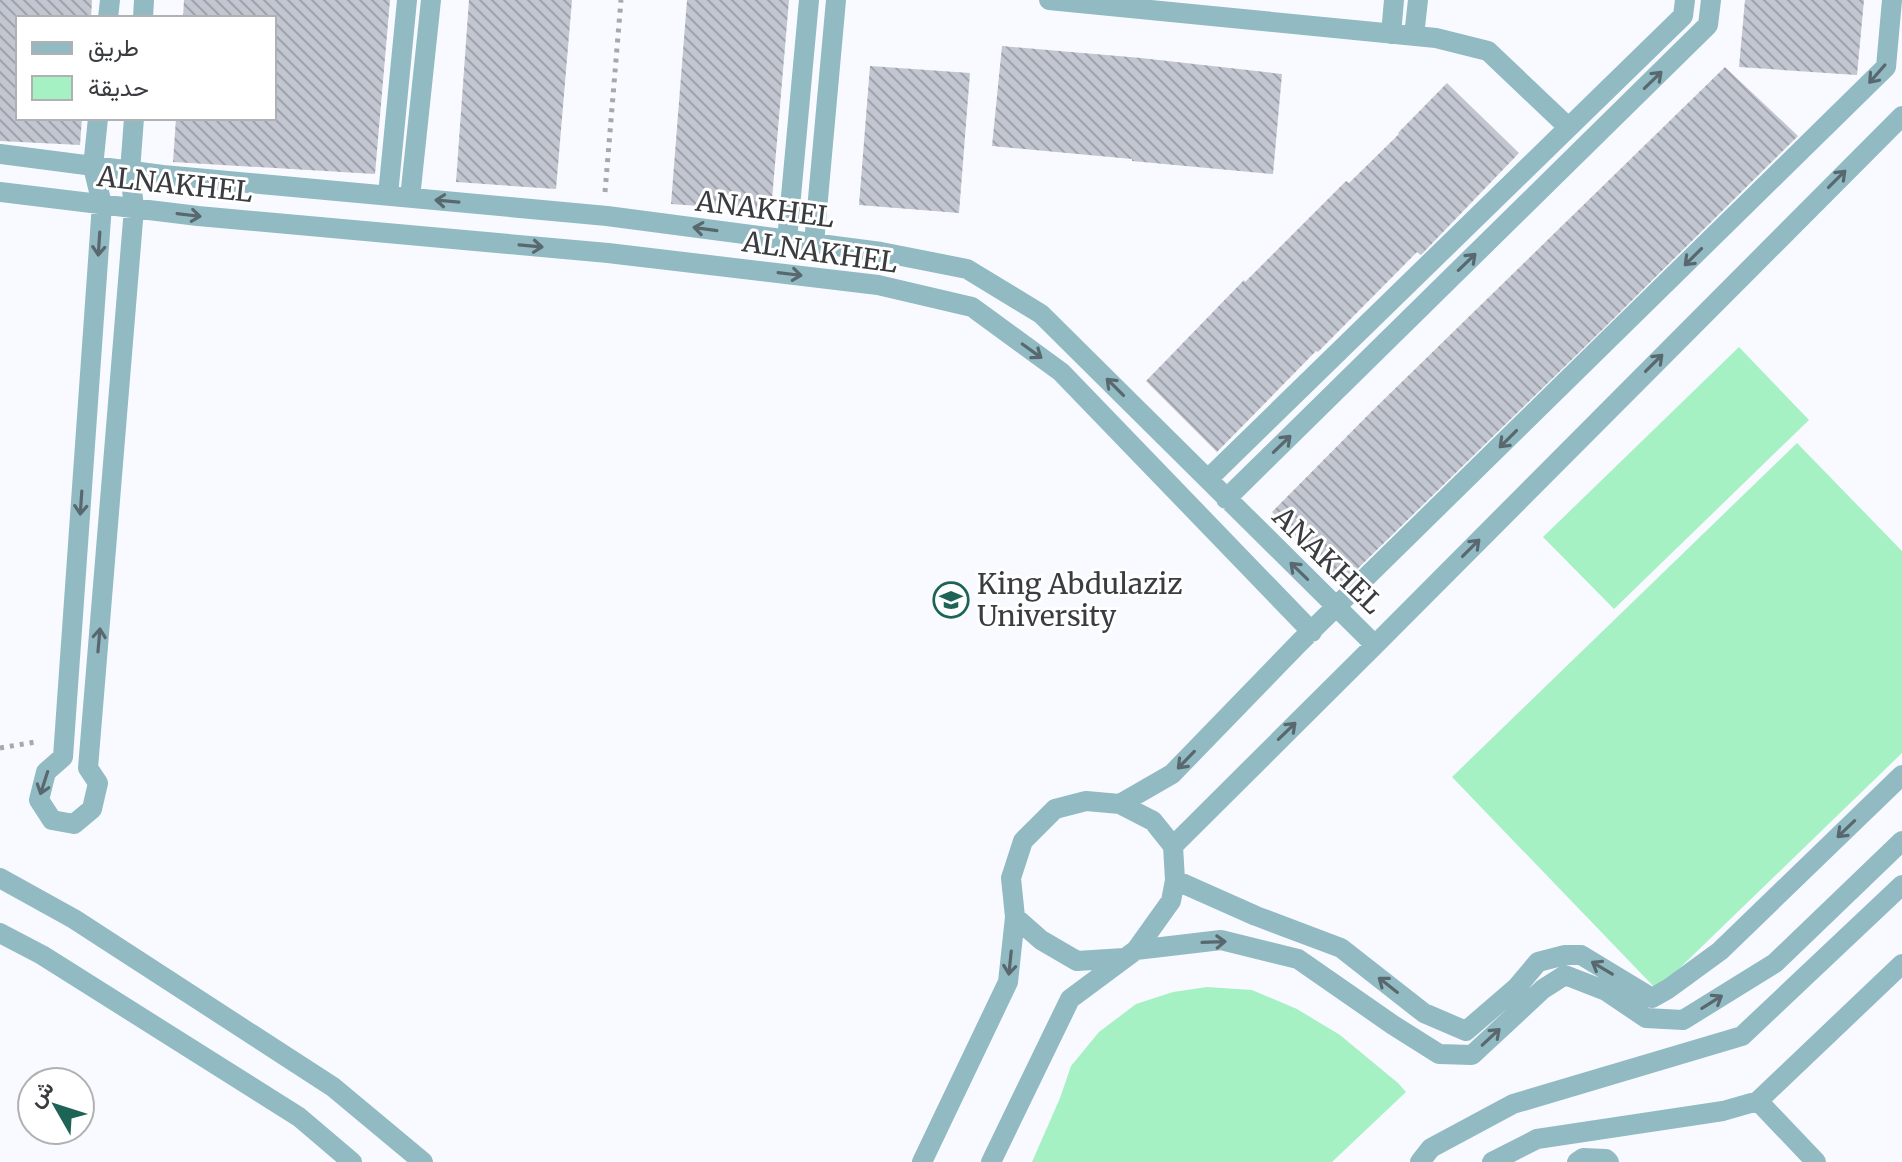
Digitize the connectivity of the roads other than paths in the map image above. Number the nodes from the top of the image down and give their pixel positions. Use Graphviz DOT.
graph roads {
  1 [pos="407,0"];
  2 [pos="431,0"];
  3 [pos="809,0"];
  4 [pos="836,0"];
  5 [pos="1049,0"];
  6 [pos="1394,0"];
  7 [pos="1418,0"];
  8 [pos="1685,0"];
  9 [pos="1711,0"];
  10 [pos="1892,0"];
  11 [pos="1099,2"];
  12 [pos="1126,4"];
  13 [pos="1391,34"];
  14 [pos="1414,36"];
  15 [pos="1902,116"];
  16 [pos="98,120"];
  17 [pos="134,120"];
  18 [pos="1568,127"];
  19 [pos="0,154"];
  20 [pos="93,167"];
  21 [pos="130,171"];
  22 [pos="0,192"];
  23 [pos="388,195"];
  24 [pos="410,198"];
  25 [pos="102,204"];
  26 [pos="134,208"];
  27 [pos="787,240"];
  28 [pos="814,243"];
  29 [pos="1208,479"];
  30 [pos="1226,499"];
  31 [pos="1337,608"];
  32 [pos="1312,632"];
  33 [pos="1375,645"];
  34 [pos="1902,775"];
  35 [pos="1120,804"];
  36 [pos="1902,841"];
  37 [pos="1173,846"];
  38 [pos="0,878"];
  39 [pos="1175,880"];
  40 [pos="1902,885"];
  41 [pos="1015,917"];
  42 [pos="0,933"];
  43 [pos="1131,954"];
  44 [pos="1902,964"];
  45 [pos="1758,1101"];
  46 [pos="352,1162"];
  47 [pos="423,1162"];
  48 [pos="922,1162"];
  49 [pos="991,1162"];
  50 [pos="1420,1162"];
  51 [pos="1492,1162"];
  52 [pos="1577,1162"];
  53 [pos="1609,1162"];
  54 [pos="1816,1162"];
  1 -- 23 [label="street"];
  2 -- 24 [label="street"];
  3 -- 27 [label="street"];
  4 -- 28 [label="street"];
  5 -- 11 [label="street"];
  6 -- 13 [label="street"];
  7 -- 14 [label="street"];
  8 -- 18 [label="street"];
  30 -- 9 [label="street, one-way"];
  10 -- 31 [label="street, one-way"];
  11 -- 12 [label="street"];
  12 -- 13 [label="street"];
  13 -- 14 [label="street"];
  14 -- 18 [label="street"];
  33 -- 15 [label="street, one-way"];
  16 -- 20 [label="street"];
  17 -- 21 [label="street"];
  18 -- 29 [label="street"];
  19 -- 20 [label="street, ANAKHEL"];
  20 -- 21 [label="street, ANAKHEL"];
  20 -- 25 [label="street"];
  21 -- 23 [label="street, ANAKHEL"];
  21 -- 26 [label="street"];
  22 -- 25 [label="street, ALNAKHEL"];
  23 -- 24 [label="street, ANAKHEL"];
  27 -- 24 [label="street, ANAKHEL, one-way"];
  25 -- 26 [label="street, ALNAKHEL"];
  25 -- 26 [label="street, one-way"];
  26 -- 32 [label="street, ALNAKHEL, one-way"];
  27 -- 28 [label="street, ANAKHEL"];
  29 -- 28 [label="street, ANAKHEL, one-way"];
  29 -- 30 [label="street, ANAKHEL"];
  31 -- 30 [label="street, ANAKHEL, one-way"];
  31 -- 32 [label="street"];
  31 -- 33 [label="street, ANAKHEL"];
  32 -- 35 [label="street, one-way"];
  37 -- 33 [label="street, one-way"];
  34 -- 39 [label="street, one-way"];
  35 -- 37 [label="street"];
  35 -- 41 [label="street"];
  43 -- 36 [label="street, one-way"];
  37 -- 39 [label="street"];
  38 -- 47 [label="street"];
  39 -- 43 [label="street"];
  40 -- 50 [label="street"];
  41 -- 43 [label="street"];
  41 -- 48 [label="street, one-way"];
  42 -- 46 [label="street"];
  43 -- 49 [label="street"];
  44 -- 45 [label="street"];
  45 -- 51 [label="street"];
  45 -- 54 [label="street"];
  52 -- 53 [label="street"];
}
